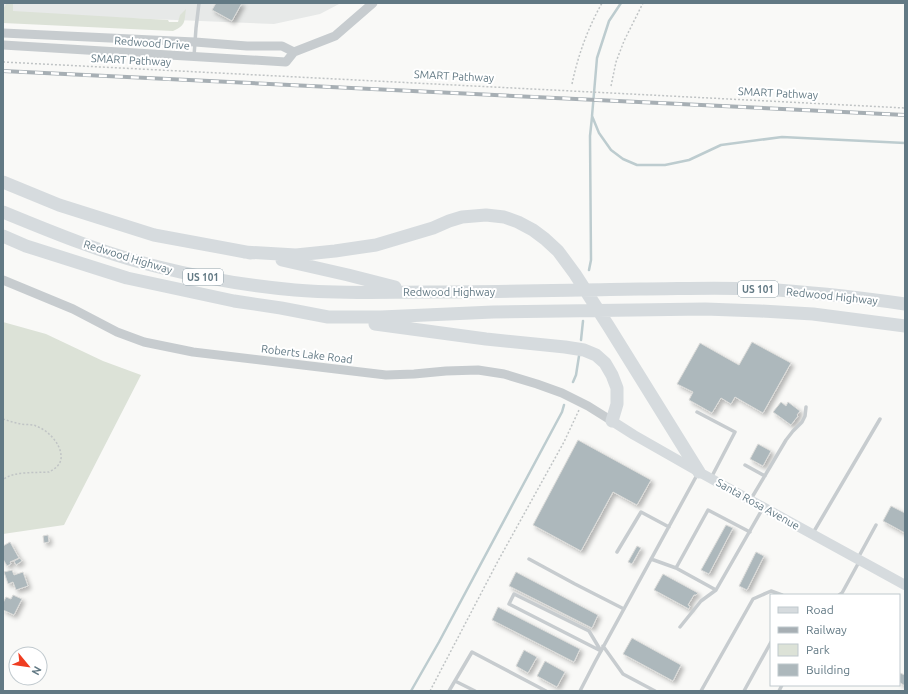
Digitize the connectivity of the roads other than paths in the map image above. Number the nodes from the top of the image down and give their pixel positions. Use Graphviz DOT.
graph roads {
  1 [pos="199,3"];
  2 [pos="373,3"];
  3 [pos="3,33"];
  4 [pos="195,42"];
  5 [pos="3,45"];
  6 [pos="294,52"];
  7 [pos="194,57"];
  8 [pos="3,182"];
  9 [pos="3,212"];
  10 [pos="3,236"];
  11 [pos="244,252"];
  12 [pos="3,280"];
  13 [pos="412,292"];
  14 [pos="905,304"];
  15 [pos="328,317"];
  16 [pos="905,326"];
  17 [pos="806,407"];
  18 [pos="697,412"];
  19 [pos="880,419"];
  20 [pos="612,421"];
  21 [pos="745,465"];
  22 [pos="699,472"];
  23 [pos="765,476"];
  24 [pos="711,478"];
  25 [pos="751,500"];
  26 [pos="764,508"];
  27 [pos="876,525"];
  28 [pos="669,526"];
  29 [pos="750,532"];
  30 [pos="812,534"];
  31 [pos="617,552"];
  32 [pos="529,559"];
  33 [pos="651,559"];
  34 [pos="859,560"];
  35 [pos="676,568"];
  36 [pos="905,585"];
  37 [pos="716,590"];
  38 [pos="779,594"];
  39 [pos="840,594"];
  40 [pos="624,609"];
  41 [pos="680,627"];
  42 [pos="770,644"];
  43 [pos="603,646"];
  44 [pos="601,651"];
  45 [pos="455,681"];
  46 [pos="449,691"];
  47 [pos="475,691"];
  48 [pos="546,691"];
  49 [pos="580,691"];
  50 [pos="655,691"];
  51 [pos="701,691"];
  52 [pos="744,691"];
  1 -- 4 [label="lane"];
  2 -- 6 [label="street, Redwood Drive"];
  3 -- 4 [label="street, Redwood Drive"];
  4 -- 6 [label="street, Redwood Drive"];
  4 -- 7 [label="lane"];
  5 -- 7 [label="street, Redwood Drive"];
  6 -- 7 [label="street, Redwood Drive"];
  8 -- 11 [label="highway"];
  9 -- 13 [label="highway, Redwood Highway / US 101"];
  10 -- 15 [label="highway, Redwood Highway / US 101"];
  11 -- 13 [label="highway"];
  11 -- 22 [label="highway"];
  12 -- 20 [label="street, Roberts Lake Road"];
  13 -- 14 [label="highway, Redwood Highway / US 101"];
  15 -- 16 [label="highway, Redwood Highway / US 101"];
  15 -- 20 [label="highway"];
  17 -- 23 [label="lane"];
  18 -- 24 [label="lane"];
  19 -- 30 [label="lane"];
  20 -- 22 [label="main road, Santa Rosa Avenue"];
  21 -- 23 [label="lane"];
  22 -- 24 [label="main road, Santa Rosa Avenue"];
  22 -- 28 [label="lane"];
  23 -- 25 [label="lane"];
  24 -- 25 [label="main road, Santa Rosa Avenue"];
  25 -- 26 [label="main road, Santa Rosa Avenue"];
  26 -- 29 [label="lane"];
  26 -- 30 [label="main road, Santa Rosa Avenue"];
  27 -- 34 [label="lane"];
  28 -- 31 [label="lane"];
  28 -- 33 [label="lane"];
  29 -- 35 [label="lane"];
  29 -- 37 [label="lane"];
  30 -- 34 [label="main road, Santa Rosa Avenue"];
  32 -- 40 [label="lane"];
  33 -- 35 [label="lane"];
  33 -- 40 [label="lane"];
  34 -- 36 [label="main road, Santa Rosa Avenue"];
  34 -- 39 [label="lane"];
  35 -- 37 [label="lane"];
  37 -- 41 [label="lane"];
  38 -- 51 [label="lane"];
  40 -- 43 [label="lane"];
  42 -- 52 [label="lane"];
  43 -- 44 [label="lane"];
  43 -- 50 [label="lane"];
  44 -- 44 [label="lane"];
  44 -- 49 [label="lane"];
  45 -- 46 [label="lane"];
  45 -- 47 [label="lane"];
  45 -- 48 [label="lane"];
}
